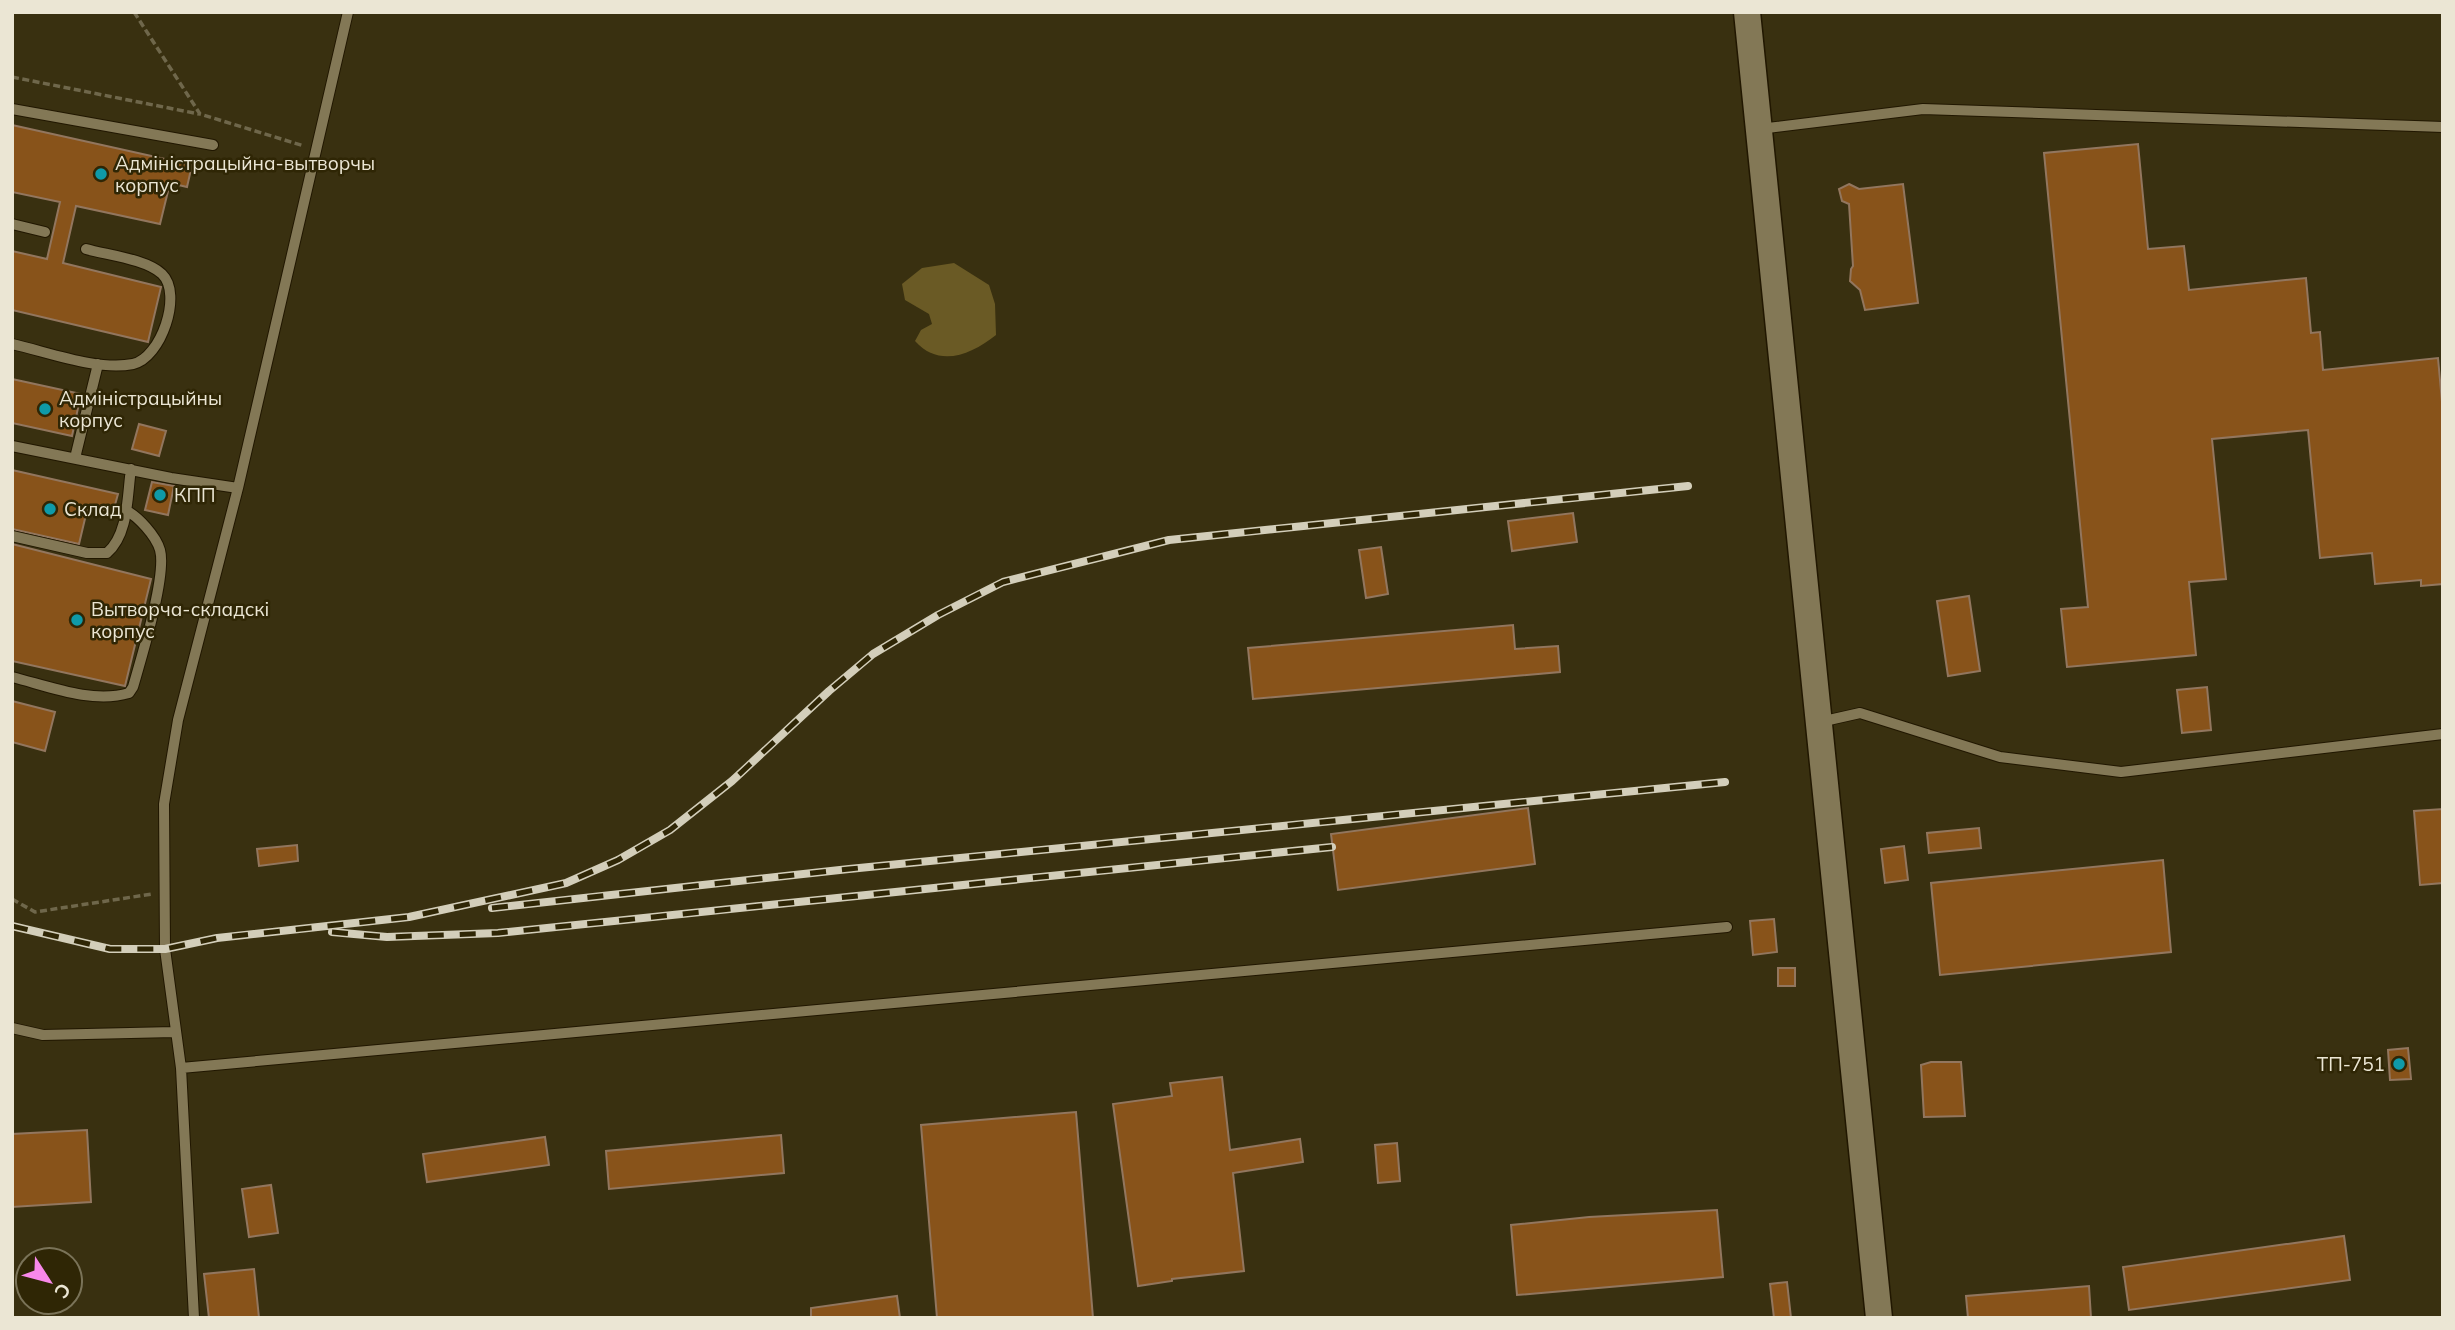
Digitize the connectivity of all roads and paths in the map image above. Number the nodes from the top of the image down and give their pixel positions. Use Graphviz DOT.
graph roads {
  1 [pos="134,12"];
  2 [pos="348,12"];
  3 [pos="1747,12"];
  4 [pos="12,76"];
  5 [pos="12,109"];
  6 [pos="200,114"];
  7 [pos="2443,127"];
  8 [pos="1759,129"];
  9 [pos="213,145"];
  10 [pos="316,150"];
  11 [pos="12,224"];
  12 [pos="45,232"];
  13 [pos="86,249"];
  14 [pos="12,344"];
  15 [pos="98,364"];
  16 [pos="12,446"];
  17 [pos="75,458"];
  18 [pos="131,469"];
  19 [pos="238,488"];
  20 [pos="125,510"];
  21 [pos="12,536"];
  22 [pos="12,677"];
  23 [pos="1819,722"];
  24 [pos="2443,734"];
  25 [pos="164,892"];
  26 [pos="12,899"];
  27 [pos="1727,927"];
  28 [pos="12,1028"];
  29 [pos="174,1032"];
  30 [pos="181,1068"];
  31 [pos="194,1318"];
  32 [pos="1880,1318"];
  1 -- 6 [label="path"];
  2 -- 10 [label="lane"];
  3 -- 8 [label="main road"];
  4 -- 6 [label="path"];
  5 -- 9 [label="lane"];
  6 -- 10 [label="path"];
  7 -- 8 [label="lane"];
  8 -- 23 [label="main road"];
  10 -- 19 [label="lane"];
  11 -- 12 [label="lane"];
  13 -- 15 [label="lane"];
  14 -- 15 [label="lane"];
  15 -- 17 [label="lane"];
  16 -- 17 [label="lane"];
  17 -- 18 [label="lane"];
  18 -- 19 [label="lane"];
  18 -- 20 [label="lane"];
  19 -- 25 [label="lane"];
  20 -- 21 [label="lane"];
  20 -- 22 [label="lane"];
  23 -- 24 [label="lane"];
  23 -- 32 [label="main road"];
  25 -- 26 [label="path"];
  25 -- 29 [label="lane"];
  27 -- 30 [label="lane"];
  28 -- 29 [label="lane"];
  29 -- 30 [label="lane"];
  30 -- 31 [label="lane"];
}
